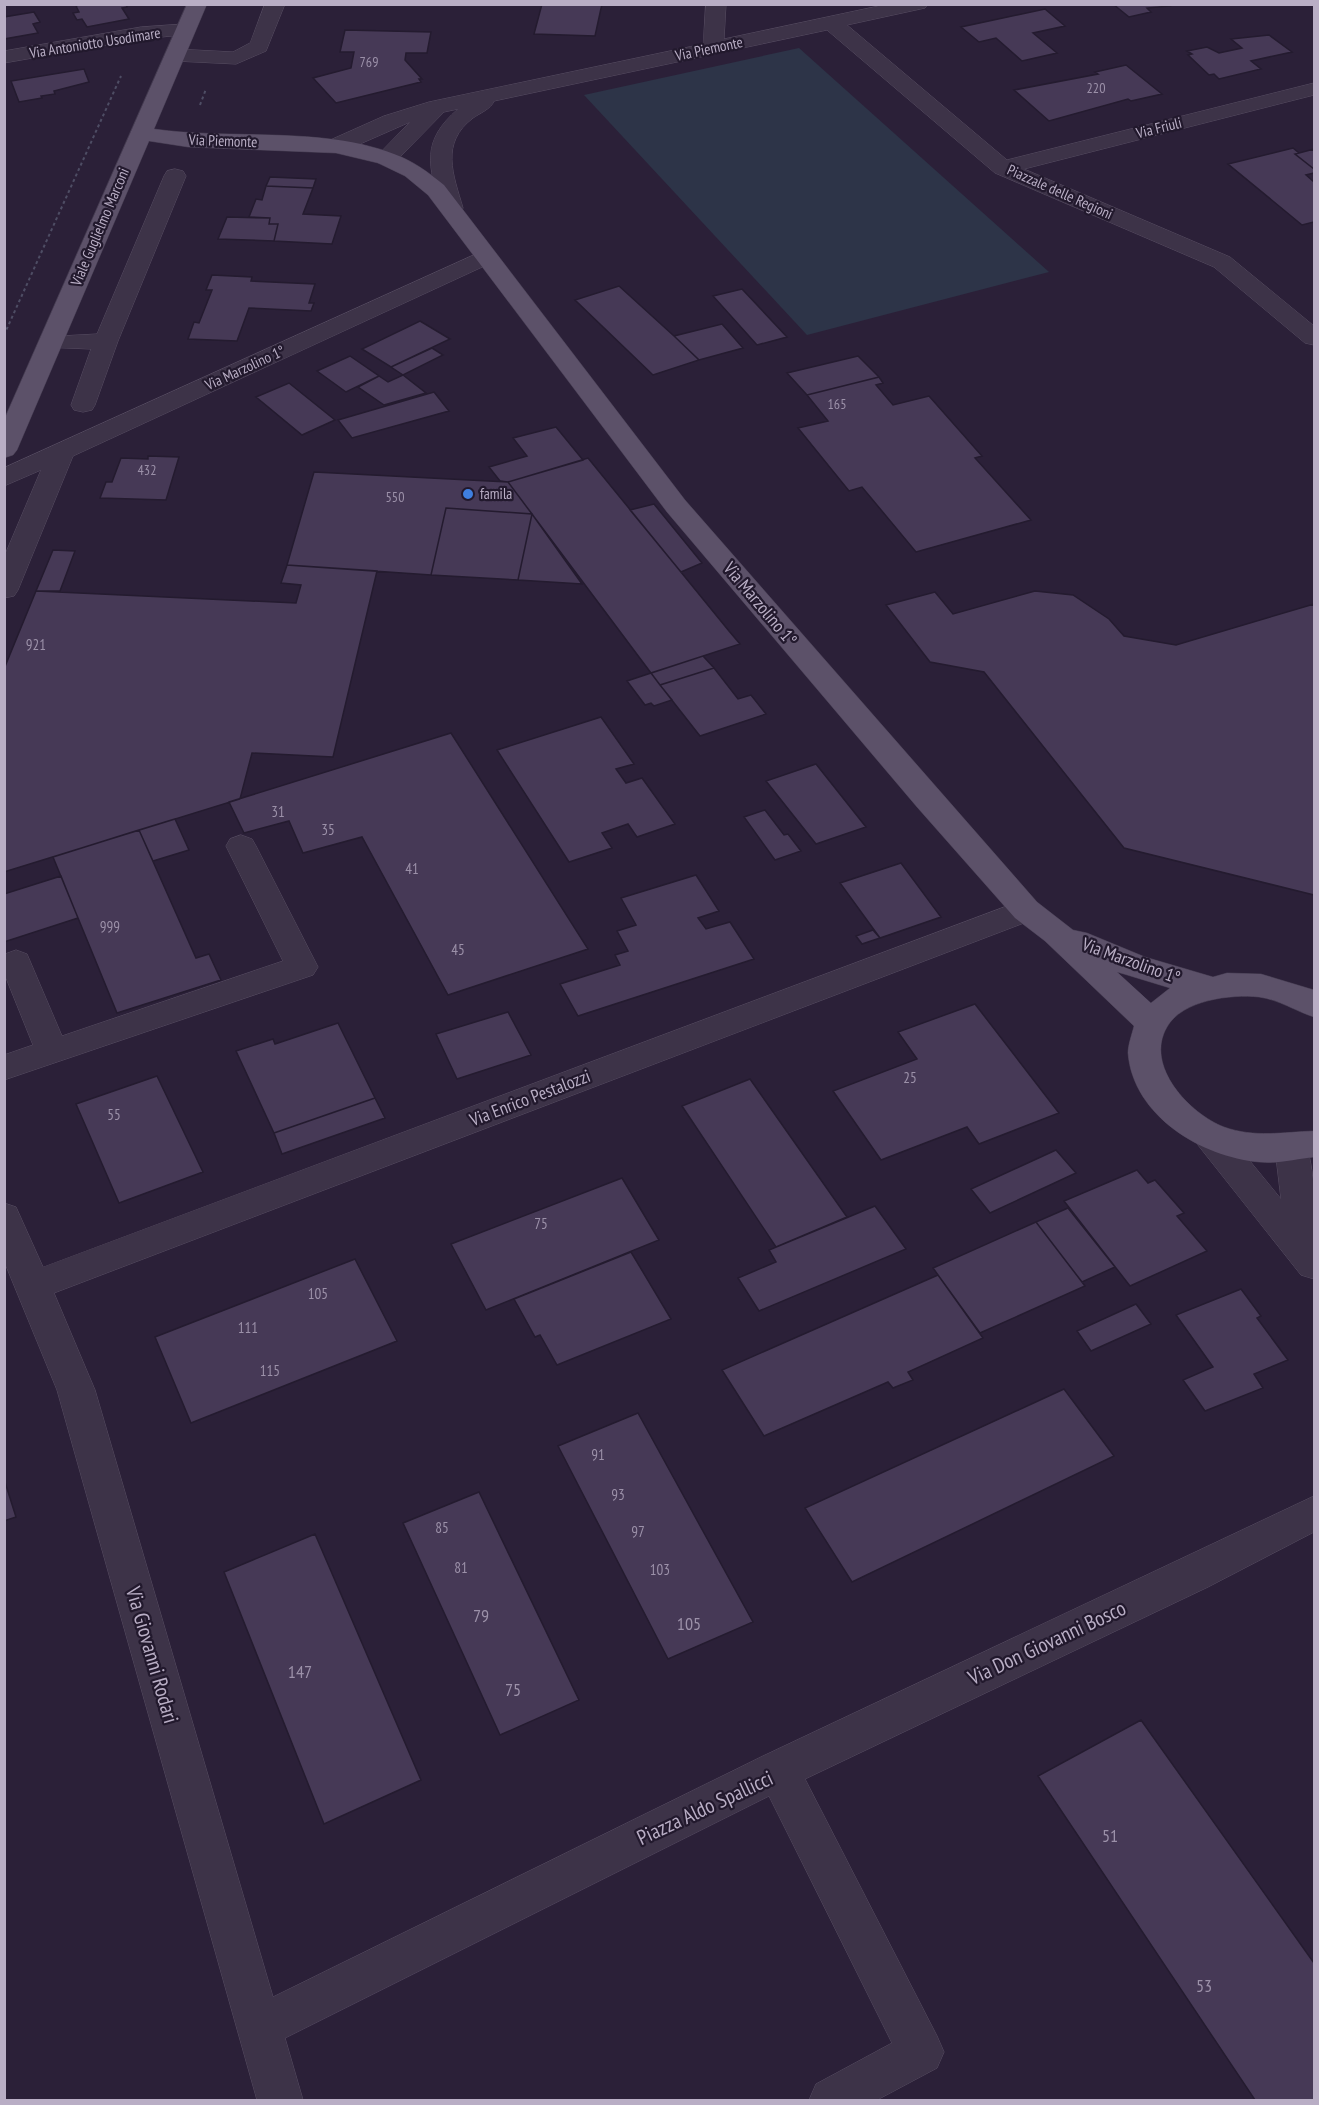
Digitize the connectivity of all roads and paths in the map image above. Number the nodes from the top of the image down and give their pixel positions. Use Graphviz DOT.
graph roads {
  1 [pos="196,4"];
  2 [pos="275,4"];
  3 [pos="716,4"];
  4 [pos="918,4"];
  5 [pos="833,24"];
  6 [pos="185,30"];
  7 [pos="141,33"];
  8 [pos="713,47"];
  9 [pos="175,55"];
  10 [pos="4,57"];
  11 [pos="1314,89"];
  12 [pos="499,94"];
  13 [pos="437,107"];
  14 [pos="140,133"];
  15 [pos="307,144"];
  16 [pos="336,146"];
  17 [pos="386,158"];
  18 [pos="1003,168"];
  19 [pos="176,176"];
  20 [pos="452,208"];
  21 [pos="485,257"];
  22 [pos="4,334"];
  23 [pos="1314,338"];
  24 [pos="106,341"];
  25 [pos="51,342"];
  26 [pos="83,405"];
  27 [pos="7,441"];
  28 [pos="62,452"];
  29 [pos="4,478"];
  30 [pos="4,590"];
  31 [pos="241,846"];
  32 [pos="1026,910"];
  33 [pos="1056,933"];
  34 [pos="16,962"];
  35 [pos="1207,987"];
  36 [pos="1314,1005"];
  37 [pos="1152,1023"];
  38 [pos="52,1052"];
  39 [pos="4,1068"];
  40 [pos="1209,1136"];
  41 [pos="1303,1147"];
  42 [pos="4,1217"];
  43 [pos="1310,1259"];
  44 [pos="33,1286"];
  45 [pos="1314,1513"];
  46 [pos="778,1770"];
  47 [pos="259,2026"];
  48 [pos="280,2100"];
  49 [pos="832,2100"];
  1 -- 6 [label="main road, Viale Guglielmo Marconi"];
  2 -- 9 [label="street"];
  3 -- 8 [label="street"];
  4 -- 5 [label="street, Via Piemonte"];
  5 -- 8 [label="street, Via Piemonte"];
  5 -- 18 [label="street, Piazzale delle Regioni"];
  6 -- 7 [label="street, Via Antoniotto Usodimare"];
  6 -- 9 [label="main road, Viale Guglielmo Marconi"];
  7 -- 10 [label="street, Via Antoniotto Usodimare"];
  7 -- 22 [label="path"];
  8 -- 12 [label="street, Via Piemonte"];
  9 -- 14 [label="main road, Viale Guglielmo Marconi"];
  11 -- 18 [label="street, Via Friuli"];
  12 -- 13 [label="street, Via Piemonte"];
  12 -- 20 [label="street"];
  13 -- 16 [label="street, Via Piemonte"];
  13 -- 17 [label="street"];
  14 -- 15 [label="main road, Via Piemonte"];
  14 -- 25 [label="main road, Viale Guglielmo Marconi"];
  15 -- 16 [label="main road, Via Marzolino 1°"];
  16 -- 17 [label="main road, Via Marzolino 1°"];
  17 -- 20 [label="main road, Via Marzolino 1°"];
  18 -- 23 [label="street, Piazzale delle Regioni"];
  19 -- 24 [label="street"];
  20 -- 21 [label="main road, Via Marzolino 1°"];
  21 -- 28 [label="street, Via Marzolino 1°"];
  21 -- 32 [label="main road, Via Marzolino 1°"];
  24 -- 25 [label="street"];
  24 -- 26 [label="street"];
  25 -- 27 [label="main road, Viale Guglielmo Marconi"];
  28 -- 29 [label="street, Via Marzolino 1°"];
  28 -- 30 [label="street"];
  31 -- 38 [label="street"];
  32 -- 33 [label="main road, Via Marzolino 1°"];
  32 -- 44 [label="street, Via Enrico Pestalozzi"];
  33 -- 35 [label="main road, Via Marzolino 1°"];
  33 -- 37 [label="main road, Via Marzolino 1°"];
  34 -- 38 [label="street"];
  35 -- 36 [label="main road"];
  35 -- 37 [label="main road"];
  37 -- 40 [label="main road"];
  38 -- 39 [label="street"];
  40 -- 41 [label="main road"];
  40 -- 43 [label="street"];
  41 -- 43 [label="street"];
  42 -- 44 [label="street, Via Giovanni Rodari"];
  44 -- 47 [label="street, Via Giovanni Rodari"];
  45 -- 46 [label="street, Via Don Giovanni Bosco"];
  46 -- 47 [label="street, Piazza Aldo Spallicci"];
  46 -- 49 [label="street, Piazza Aldo Spallicci"];
  47 -- 48 [label="street, Via Giovanni Rodari"];
}
